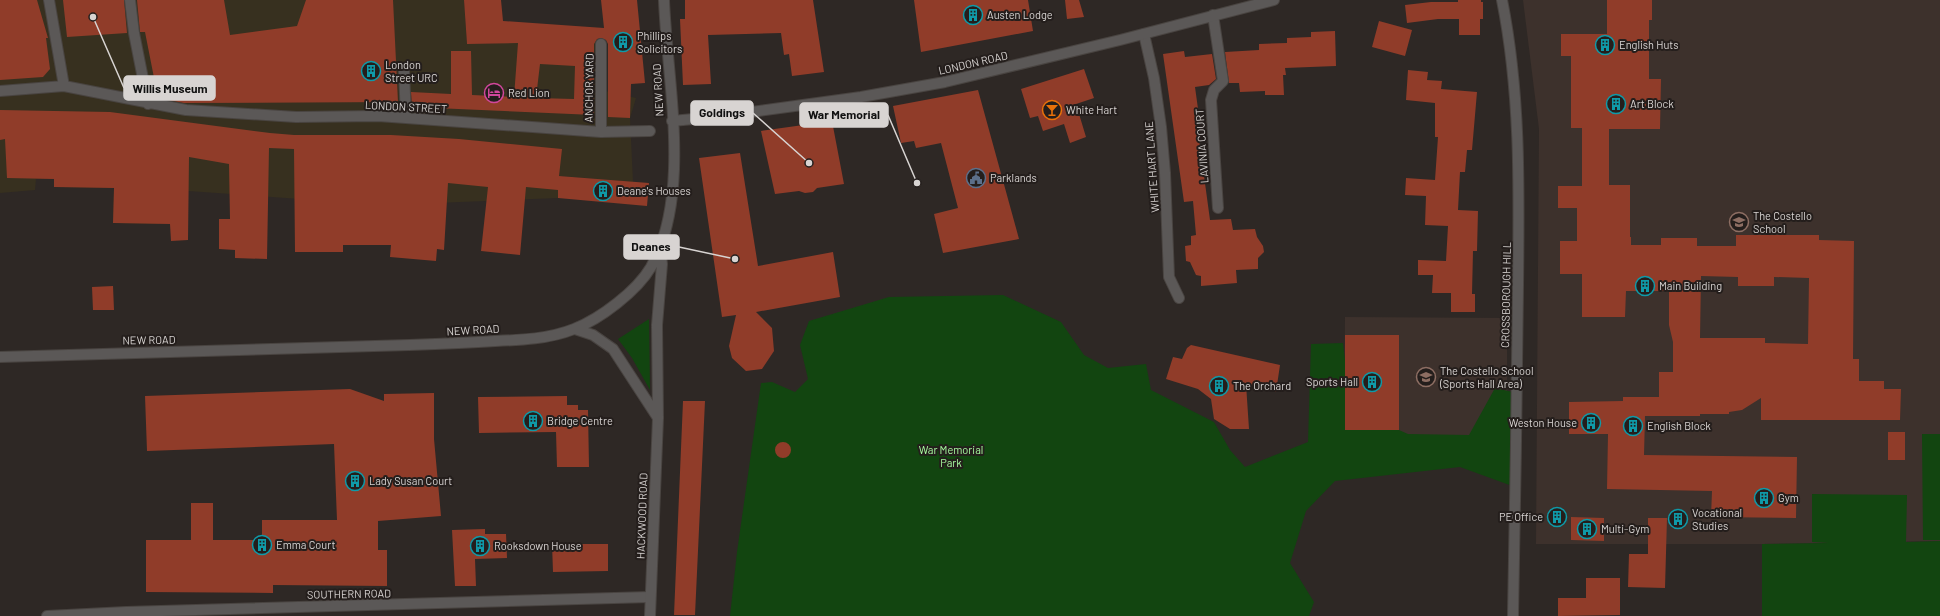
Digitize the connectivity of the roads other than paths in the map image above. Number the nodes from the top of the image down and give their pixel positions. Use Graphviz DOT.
graph roads {
  1 [pos="49,0"];
  2 [pos="130,0"];
  3 [pos="664,0"];
  4 [pos="1274,0"];
  5 [pos="1502,0"];
  6 [pos="1213,15"];
  7 [pos="1144,34"];
  8 [pos="602,44"];
  9 [pos="404,71"];
  10 [pos="64,86"];
  11 [pos="0,91"];
  12 [pos="148,104"];
  13 [pos="406,118"];
  14 [pos="672,121"];
  15 [pos="650,131"];
  16 [pos="601,132"];
  17 [pos="1218,208"];
  18 [pos="660,246"];
  19 [pos="1179,298"];
  20 [pos="575,329"];
  21 [pos="0,357"];
  22 [pos="658,418"];
  23 [pos="650,597"];
  24 [pos="47,616"];
  25 [pos="650,616"];
  26 [pos="1512,616"];
  1 -- 10 [label="street"];
  2 -- 12 [label="street"];
  3 -- 14 [label="street, NEW ROAD"];
  4 -- 6 [label="street, LONDON ROAD"];
  5 -- 26 [label="street, CROSSBOROUGH HILL"];
  6 -- 7 [label="street, LONDON ROAD"];
  6 -- 17 [label="street, LAVINIA COURT"];
  7 -- 14 [label="street, LONDON ROAD"];
  7 -- 19 [label="street, WHITE HART LANE"];
  8 -- 16 [label="street, ANCHOR YARD"];
  9 -- 13 [label="street"];
  10 -- 11 [label="street, LONDON STREET"];
  10 -- 12 [label="street, LONDON STREET"];
  12 -- 13 [label="street, LONDON STREET"];
  13 -- 16 [label="street, LONDON STREET"];
  14 -- 18 [label="street, NEW ROAD"];
  15 -- 16 [label="street, LONDON STREET"];
  18 -- 20 [label="street, NEW ROAD"];
  18 -- 22 [label="street, HACKWOOD ROAD"];
  20 -- 21 [label="street, NEW ROAD"];
  20 -- 22 [label="street"];
  22 -- 23 [label="street, HACKWOOD ROAD"];
  23 -- 24 [label="street, SOUTHERN ROAD"];
  23 -- 25 [label="street, HACKWOOD ROAD"];
}
